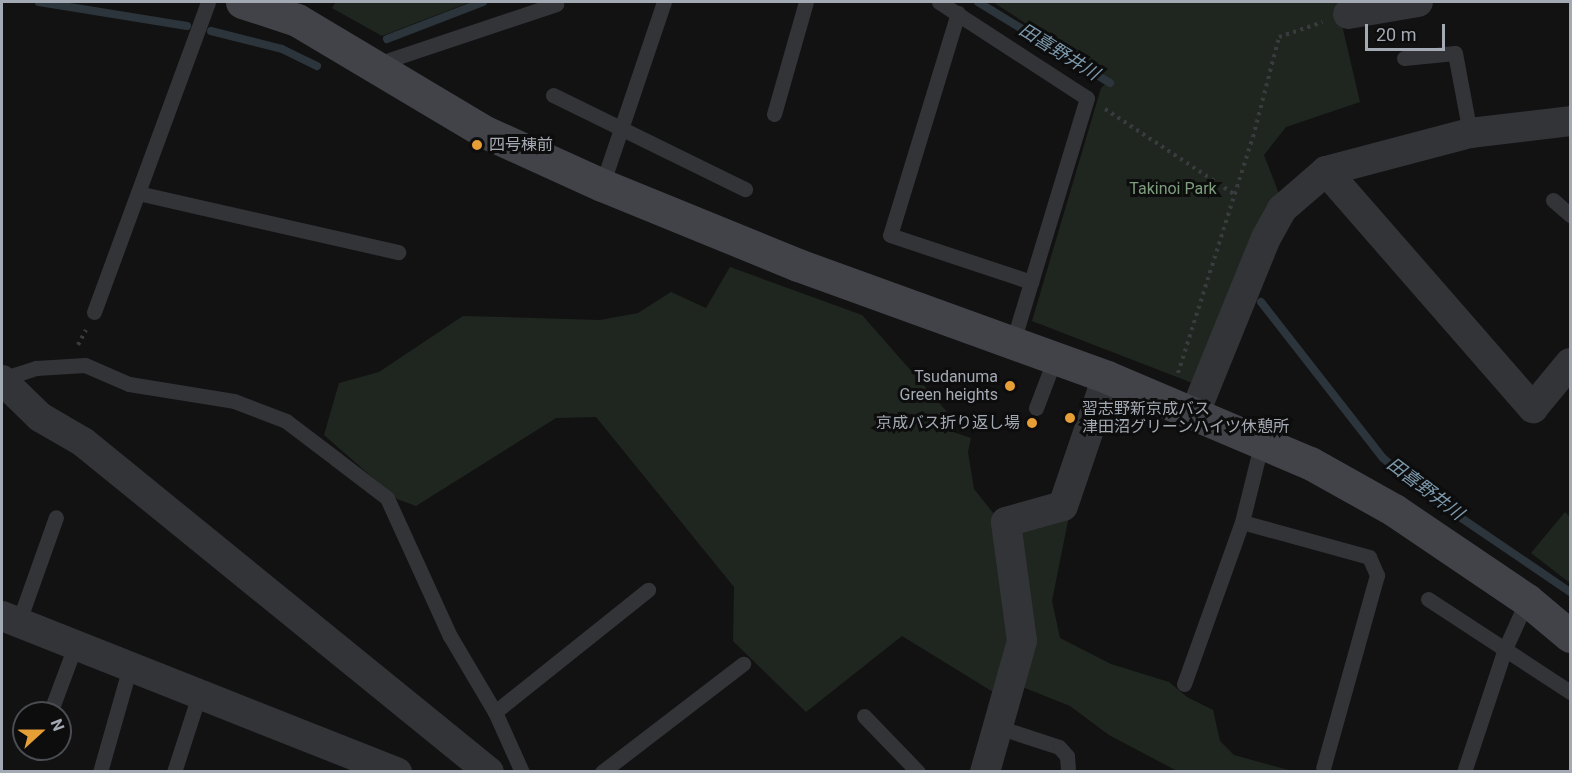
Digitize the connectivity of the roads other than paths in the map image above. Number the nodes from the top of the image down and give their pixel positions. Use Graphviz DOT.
graph roads {
  1 [pos="208,2"];
  2 [pos="242,2"];
  3 [pos="664,2"];
  4 [pos="806,2"];
  5 [pos="939,2"];
  6 [pos="1418,2"];
  7 [pos="556,4"];
  8 [pos="958,13"];
  9 [pos="1348,14"];
  10 [pos="1404,58"];
  11 [pos="375,65"];
  12 [pos="553,95"];
  13 [pos="774,114"];
  14 [pos="1570,121"];
  15 [pos="624,130"];
  16 [pos="1470,133"];
  17 [pos="1326,171"];
  18 [pos="602,185"];
  19 [pos="745,189"];
  20 [pos="138,193"];
  21 [pos="1553,200"];
  22 [pos="1570,215"];
  23 [pos="398,252"];
  24 [pos="1031,282"];
  25 [pos="94,312"];
  26 [pos="1012,342"];
  27 [pos="1055,358"];
  28 [pos="1570,363"];
  29 [pos="1107,377"];
  30 [pos="2,380"];
  31 [pos="1036,408"];
  32 [pos="1194,415"];
  33 [pos="1262,441"];
  34 [pos="56,517"];
  35 [pos="1242,522"];
  36 [pos="648,590"];
  37 [pos="1428,599"];
  38 [pos="1527,600"];
  39 [pos="10,618"];
  40 [pos="1570,636"];
  41 [pos="75,646"];
  42 [pos="1505,649"];
  43 [pos="743,664"];
  44 [pos="130,667"];
  45 [pos="1185,684"];
  46 [pos="1570,692"];
  47 [pos="199,695"];
  48 [pos="54,701"];
  49 [pos="495,712"];
  50 [pos="864,716"];
  51 [pos="998,727"];
  52 [pos="1323,768"];
  53 [pos="390,770"];
  54 [pos="100,771"];
  55 [pos="174,771"];
  56 [pos="489,771"];
  57 [pos="522,771"];
  58 [pos="602,771"];
  59 [pos="918,771"];
  60 [pos="985,771"];
  61 [pos="1068,771"];
  62 [pos="1464,771"];
  1 -- 20 [label="lane"];
  2 -- 11 [label="street"];
  3 -- 15 [label="lane"];
  4 -- 13 [label="lane"];
  5 -- 8 [label="lane"];
  6 -- 9 [label="street"];
  7 -- 11 [label="lane"];
  8 -- 24 [label="lane"];
  8 -- 24 [label="lane"];
  10 -- 16 [label="lane"];
  11 -- 18 [label="street"];
  12 -- 15 [label="lane"];
  14 -- 16 [label="street"];
  15 -- 18 [label="lane"];
  15 -- 19 [label="lane"];
  16 -- 17 [label="street"];
  17 -- 28 [label="street"];
  17 -- 32 [label="street"];
  18 -- 26 [label="street"];
  20 -- 23 [label="lane"];
  20 -- 25 [label="lane"];
  21 -- 22 [label="lane"];
  24 -- 26 [label="lane"];
  26 -- 27 [label="street"];
  27 -- 29 [label="street"];
  27 -- 31 [label="lane"];
  29 -- 32 [label="street"];
  29 -- 51 [label="street"];
  30 -- 49 [label="lane"];
  30 -- 56 [label="street"];
  32 -- 33 [label="street"];
  33 -- 35 [label="lane"];
  33 -- 38 [label="street"];
  34 -- 39 [label="lane"];
  35 -- 45 [label="lane"];
  35 -- 52 [label="lane"];
  36 -- 49 [label="lane"];
  37 -- 42 [label="lane"];
  38 -- 40 [label="street"];
  38 -- 42 [label="lane"];
  39 -- 41 [label="street"];
  41 -- 44 [label="street"];
  41 -- 48 [label="lane"];
  42 -- 46 [label="lane"];
  42 -- 62 [label="lane"];
  43 -- 58 [label="lane"];
  44 -- 47 [label="street"];
  44 -- 54 [label="lane"];
  47 -- 53 [label="street"];
  47 -- 55 [label="lane"];
  49 -- 57 [label="lane"];
  50 -- 59 [label="lane"];
  51 -- 60 [label="street"];
  51 -- 61 [label="lane"];
}
